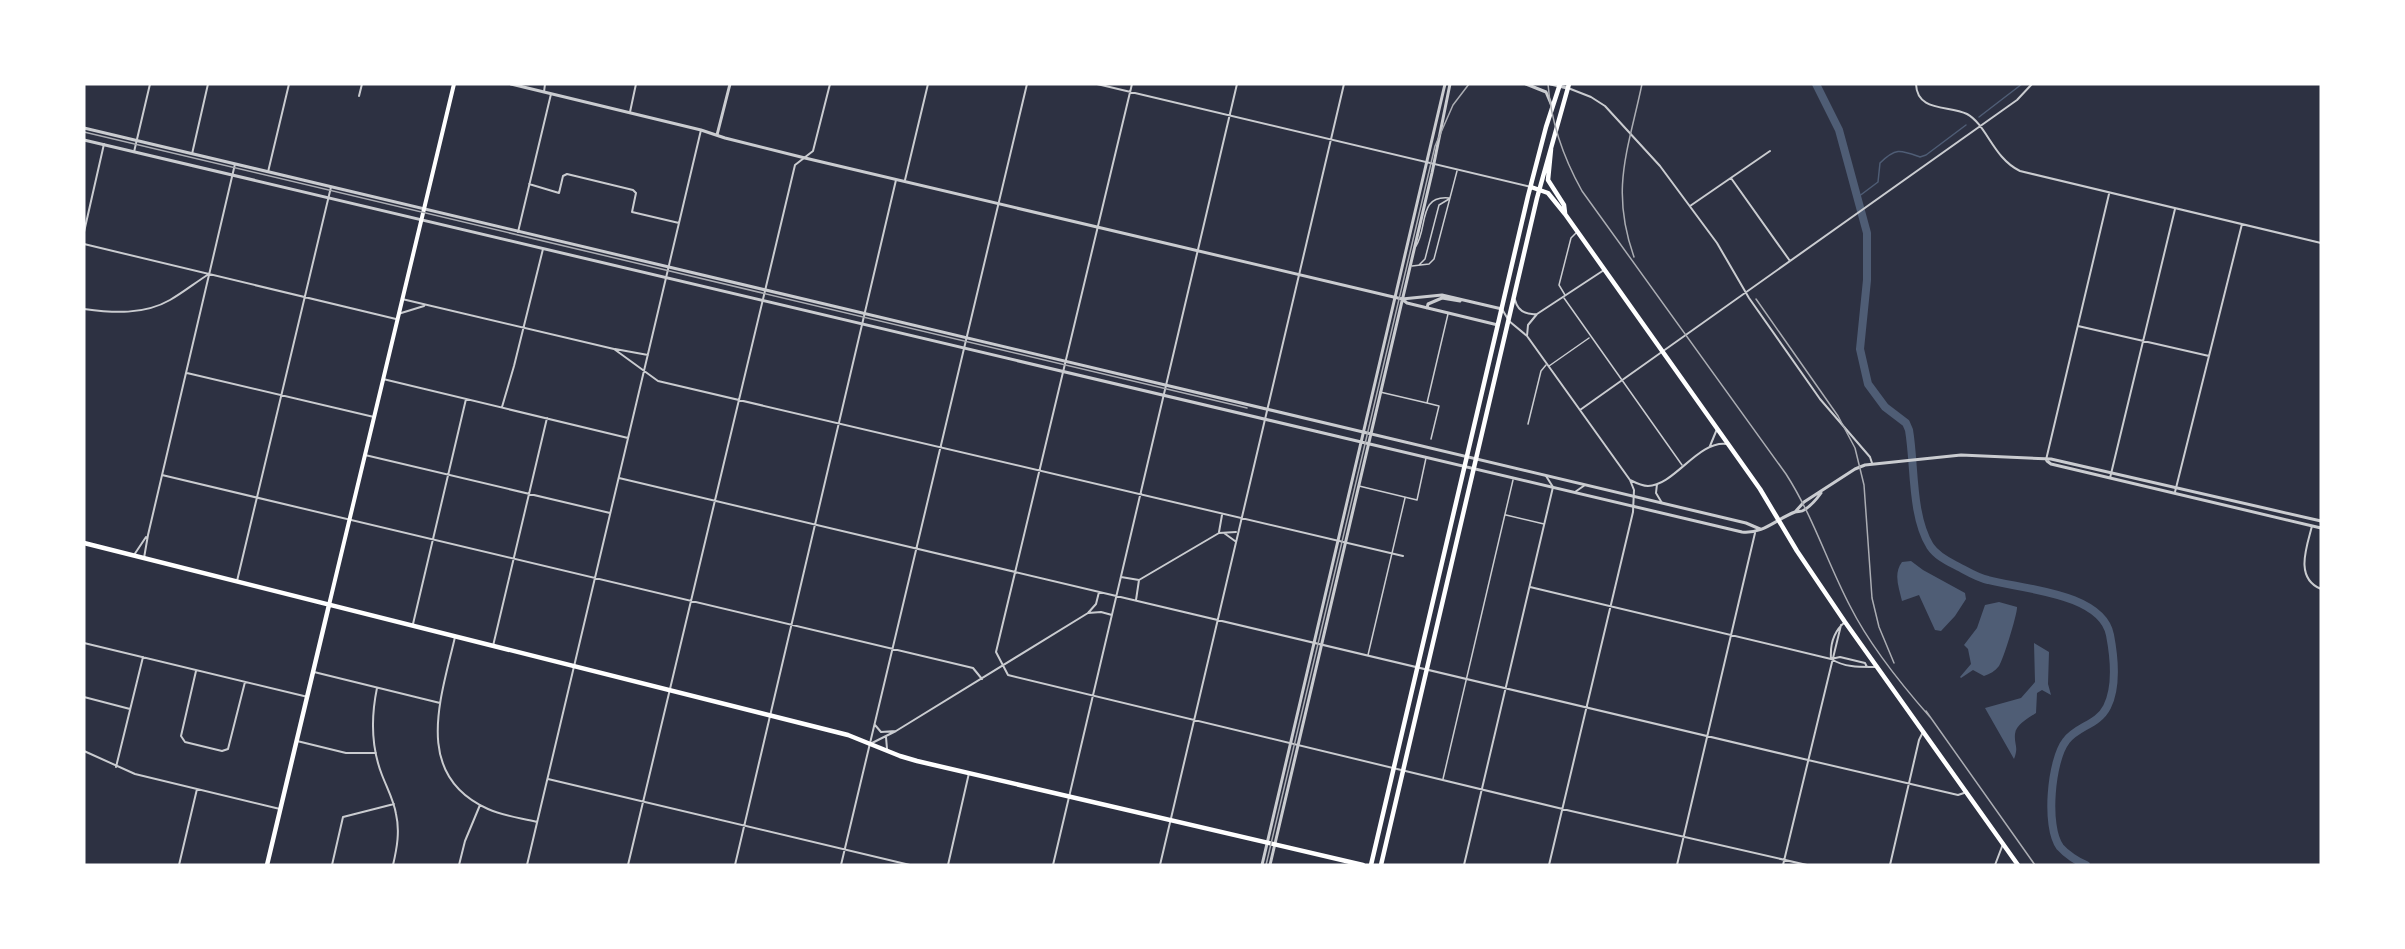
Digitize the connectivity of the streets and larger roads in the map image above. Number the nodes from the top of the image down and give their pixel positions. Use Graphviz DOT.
graph roads {
  1 [pos="150,84"];
  2 [pos="208,84"];
  3 [pos="290,84"];
  4 [pos="362,84"];
  5 [pos="454,84"];
  6 [pos="511,84"];
  7 [pos="545,84"];
  8 [pos="636,84"];
  9 [pos="730,84"];
  10 [pos="830,84"];
  11 [pos="928,84"];
  12 [pos="1027,84"];
  13 [pos="1097,84"];
  14 [pos="1132,84"];
  15 [pos="1237,84"];
  16 [pos="1344,84"];
  17 [pos="1445,84"];
  18 [pos="1450,84"];
  19 [pos="1526,84"];
  20 [pos="1551,84"];
  21 [pos="1916,84"];
  22 [pos="2032,84"];
  23 [pos="1560,85"];
  24 [pos="1569,86"];
  25 [pos="1130,91"];
  26 [pos="544,92"];
  27 [pos="551,94"];
  28 [pos="359,96"];
  29 [pos="1552,107"];
  30 [pos="630,112"];
  31 [pos="1230,116"];
  32 [pos="1979,127"];
  33 [pos="84,128"];
  34 [pos="700,130"];
  35 [pos="717,135"];
  36 [pos="1331,139"];
  37 [pos="84,140"];
  38 [pos="137,141"];
  39 [pos="1551,143"];
  40 [pos="104,144"];
  41 [pos="1770,151"];
  42 [pos="134,152"];
  43 [pos="192,154"];
  44 [pos="805,158"];
  45 [pos="1426,163"];
  46 [pos="235,164"];
  47 [pos="1434,164"];
  48 [pos="268,172"];
  49 [pos="232,175"];
  50 [pos="1731,178"];
  51 [pos="896,180"];
  52 [pos="904,182"];
  53 [pos="529,184"];
  54 [pos="331,187"];
  55 [pos="1531,187"];
  56 [pos="1539,190"];
  57 [pos="2109,193"];
  58 [pos="328,198"];
  59 [pos="998,204"];
  60 [pos="1690,206"];
  61 [pos="424,209"];
  62 [pos="2176,209"];
  63 [pos="1565,214"];
  64 [pos="421,220"];
  65 [pos="679,223"];
  66 [pos="2242,224"];
  67 [pos="1098,228"];
  68 [pos="84,232"];
  69 [pos="518,232"];
  70 [pos="2321,243"];
  71 [pos="84,244"];
  72 [pos="543,249"];
  73 [pos="1198,251"];
  74 [pos="1790,261"];
  75 [pos="668,267"];
  76 [pos="1604,269"];
  77 [pos="209,274"];
  78 [pos="1299,274"];
  79 [pos="666,278"];
  80 [pos="765,291"];
  81 [pos="1746,293"];
  82 [pos="305,297"];
  83 [pos="1395,297"];
  84 [pos="402,299"];
  85 [pos="1402,299"];
  86 [pos="1514,299"];
  87 [pos="1464,300"];
  88 [pos="763,301"];
  89 [pos="427,305"];
  90 [pos="1427,308"];
  91 [pos="84,309"];
  92 [pos="1502,309"];
  93 [pos="1537,314"];
  94 [pos="865,315"];
  95 [pos="398,317"];
  96 [pos="1509,321"];
  97 [pos="862,324"];
  98 [pos="1498,325"];
  99 [pos="2078,326"];
  100 [pos="522,328"];
  101 [pos="1527,336"];
  102 [pos="966,338"];
  103 [pos="2144,341"];
  104 [pos="964,348"];
  105 [pos="614,349"];
  106 [pos="1662,352"];
  107 [pos="648,355"];
  108 [pos="2209,356"];
  109 [pos="1065,362"];
  110 [pos="186,372"];
  111 [pos="644,372"];
  112 [pos="1063,372"];
  113 [pos="383,379"];
  114 [pos="1166,386"];
  115 [pos="282,395"];
  116 [pos="1164,396"];
  117 [pos="466,399"];
  118 [pos="738,400"];
  119 [pos="502,407"];
  120 [pos="1267,410"];
  121 [pos="1580,410"];
  122 [pos="374,417"];
  123 [pos="547,418"];
  124 [pos="1265,419"];
  125 [pos="839,424"];
  126 [pos="1717,429"];
  127 [pos="1363,432"];
  128 [pos="1370,434"];
  129 [pos="628,438"];
  130 [pos="1361,442"];
  131 [pos="1368,443"];
  132 [pos="1728,444"];
  133 [pos="1710,446"];
  134 [pos="940,448"];
  135 [pos="364,455"];
  136 [pos="1467,457"];
  137 [pos="1477,460"];
  138 [pos="2046,460"];
  139 [pos="1872,463"];
  140 [pos="1464,466"];
  141 [pos="1475,469"];
  142 [pos="1040,472"];
  143 [pos="162,475"];
  144 [pos="448,475"];
  145 [pos="2111,475"];
  146 [pos="1546,476"];
  147 [pos="619,478"];
  148 [pos="1630,480"];
  149 [pos="1658,484"];
  150 [pos="1585,485"];
  151 [pos="1553,488"];
  152 [pos="2176,490"];
  153 [pos="1575,492"];
  154 [pos="1821,493"];
  155 [pos="529,494"];
  156 [pos="1141,495"];
  157 [pos="1634,497"];
  158 [pos="257,498"];
  159 [pos="716,501"];
  160 [pos="1663,504"];
  161 [pos="1634,506"];
  162 [pos="1795,512"];
  163 [pos="610,513"];
  164 [pos="1222,515"];
  165 [pos="1241,519"];
  166 [pos="349,520"];
  167 [pos="1780,521"];
  168 [pos="2321,521"];
  169 [pos="815,524"];
  170 [pos="2312,526"];
  171 [pos="2321,528"];
  172 [pos="1760,529"];
  173 [pos="1224,532"];
  174 [pos="1238,532"];
  175 [pos="1219,533"];
  176 [pos="1755,533"];
  177 [pos="148,535"];
  178 [pos="434,540"];
  179 [pos="1235,541"];
  180 [pos="1338,542"];
  181 [pos="84,543"];
  182 [pos="1345,543"];
  183 [pos="915,548"];
  184 [pos="134,555"];
  185 [pos="1403,556"];
  186 [pos="144,558"];
  187 [pos="514,559"];
  188 [pos="1016,572"];
  189 [pos="595,578"];
  190 [pos="1121,578"];
  191 [pos="1139,580"];
  192 [pos="237,582"];
  193 [pos="1530,587"];
  194 [pos="2321,589"];
  195 [pos="1099,592"];
  196 [pos="1117,596"];
  197 [pos="1136,600"];
  198 [pos="692,601"];
  199 [pos="329,605"];
  200 [pos="1610,606"];
  201 [pos="1088,613"];
  202 [pos="1112,615"];
  203 [pos="1218,620"];
  204 [pos="791,624"];
  205 [pos="1843,624"];
  206 [pos="412,627"];
  207 [pos="1731,635"];
  208 [pos="455,637"];
  209 [pos="1314,642"];
  210 [pos="84,643"];
  211 [pos="1321,644"];
  212 [pos="493,646"];
  213 [pos="892,648"];
  214 [pos="142,657"];
  215 [pos="1832,659"];
  216 [pos="1003,666"];
  217 [pos="574,667"];
  218 [pos="1417,667"];
  219 [pos="1867,667"];
  220 [pos="1878,667"];
  221 [pos="1427,669"];
  222 [pos="196,671"];
  223 [pos="314,672"];
  224 [pos="982,679"];
  225 [pos="244,682"];
  226 [pos="377,688"];
  227 [pos="1507,688"];
  228 [pos="670,692"];
  229 [pos="1093,696"];
  230 [pos="84,697"];
  231 [pos="308,697"];
  232 [pos="440,703"];
  233 [pos="1587,708"];
  234 [pos="130,709"];
  235 [pos="770,716"];
  236 [pos="1194,720"];
  237 [pos="875,724"];
  238 [pos="896,731"];
  239 [pos="1923,732"];
  240 [pos="1707,736"];
  241 [pos="886,737"];
  242 [pos="297,741"];
  243 [pos="1290,743"];
  244 [pos="871,744"];
  245 [pos="1297,745"];
  246 [pos="84,751"];
  247 [pos="888,752"];
  248 [pos="376,753"];
  249 [pos="1808,760"];
  250 [pos="116,767"];
  251 [pos="1394,768"];
  252 [pos="1402,770"];
  253 [pos="969,773"];
  254 [pos="548,779"];
  255 [pos="1909,784"];
  256 [pos="197,789"];
  257 [pos="1482,789"];
  258 [pos="1966,792"];
  259 [pos="1070,796"];
  260 [pos="644,802"];
  261 [pos="394,804"];
  262 [pos="480,805"];
  263 [pos="280,809"];
  264 [pos="1563,809"];
  265 [pos="1171,820"];
  266 [pos="537,822"];
  267 [pos="744,825"];
  268 [pos="1683,836"];
  269 [pos="1268,843"];
  270 [pos="1274,844"];
  271 [pos="2002,844"];
  272 [pos="845,849"];
  273 [pos="1784,860"];
  274 [pos="179,865"];
  275 [pos="267,865"];
  276 [pos="332,865"];
  277 [pos="393,865"];
  278 [pos="459,865"];
  279 [pos="527,865"];
  280 [pos="628,865"];
  281 [pos="735,865"];
  282 [pos="841,865"];
  283 [pos="910,865"];
  284 [pos="948,865"];
  285 [pos="1053,865"];
  286 [pos="1160,865"];
  287 [pos="1262,865"];
  288 [pos="1270,865"];
  289 [pos="1364,865"];
  290 [pos="1371,865"];
  291 [pos="1381,865"];
  292 [pos="1464,865"];
  293 [pos="1549,865"];
  294 [pos="1677,865"];
  295 [pos="1783,865"];
  296 [pos="1807,865"];
  297 [pos="1890,865"];
  298 [pos="1995,865"];
  299 [pos="2018,865"];
  1 -- 38 [label="street"];
  2 -- 43 [label="street"];
  3 -- 48 [label="street"];
  4 -- 28 [label="street"];
  5 -- 61 [label="main road"];
  6 -- 26 [label="street"];
  7 -- 26 [label="street"];
  8 -- 30 [label="street"];
  9 -- 35 [label="street"];
  10 -- 44 [label="street"];
  11 -- 52 [label="street"];
  12 -- 59 [label="street"];
  13 -- 25 [label="street"];
  14 -- 25 [label="street"];
  15 -- 31 [label="street"];
  16 -- 36 [label="street"];
  17 -- 45 [label="street"];
  18 -- 47 [label="street"];
  19 -- 29 [label="street"];
  20 -- 23 [label="street"];
  21 -- 32 [label="street"];
  22 -- 32 [label="street"];
  23 -- 24 [label="street"];
  23 -- 29 [label="main road"];
  24 -- 39 [label="main road"];
  24 -- 60 [label="street"];
  25 -- 31 [label="street"];
  25 -- 67 [label="street"];
  26 -- 27 [label="street"];
  27 -- 30 [label="street"];
  27 -- 53 [label="street"];
  29 -- 55 [label="main road"];
  30 -- 34 [label="street"];
  31 -- 36 [label="street"];
  31 -- 73 [label="street"];
  32 -- 57 [label="street"];
  32 -- 74 [label="street"];
  33 -- 38 [label="street"];
  34 -- 35 [label="street"];
  34 -- 65 [label="street"];
  35 -- 44 [label="street"];
  36 -- 45 [label="street"];
  36 -- 78 [label="street"];
  37 -- 40 [label="street"];
  38 -- 42 [label="street"];
  38 -- 43 [label="street"];
  39 -- 56 [label="main road"];
  39 -- 63 [label="main road"];
  40 -- 42 [label="street"];
  40 -- 68 [label="street"];
  41 -- 50 [label="street"];
  42 -- 49 [label="street"];
  43 -- 46 [label="street"];
  44 -- 51 [label="street"];
  44 -- 80 [label="street"];
  45 -- 47 [label="street"];
  45 -- 83 [label="street"];
  46 -- 48 [label="street"];
  46 -- 49 [label="street"];
  47 -- 55 [label="street"];
  47 -- 85 [label="street"];
  48 -- 54 [label="street"];
  49 -- 58 [label="street"];
  49 -- 77 [label="street"];
  50 -- 60 [label="street"];
  50 -- 74 [label="street"];
  51 -- 52 [label="street"];
  51 -- 94 [label="street"];
  52 -- 59 [label="street"];
  53 -- 65 [label="street"];
  53 -- 69 [label="street"];
  54 -- 58 [label="street"];
  54 -- 61 [label="street"];
  55 -- 56 [label="main road"];
  55 -- 92 [label="main road"];
  56 -- 63 [label="main road"];
  56 -- 86 [label="main road"];
  57 -- 62 [label="street"];
  57 -- 99 [label="street"];
  58 -- 64 [label="street"];
  58 -- 82 [label="street"];
  59 -- 67 [label="street"];
  59 -- 102 [label="street"];
  60 -- 81 [label="street"];
  61 -- 64 [label="main road"];
  61 -- 69 [label="street"];
  62 -- 66 [label="street"];
  62 -- 103 [label="street"];
  63 -- 76 [label="main road"];
  64 -- 72 [label="street"];
  64 -- 84 [label="main road"];
  65 -- 75 [label="street"];
  66 -- 70 [label="street"];
  66 -- 108 [label="street"];
  67 -- 73 [label="street"];
  67 -- 109 [label="street"];
  69 -- 75 [label="street"];
  71 -- 77 [label="street"];
  72 -- 79 [label="street"];
  72 -- 100 [label="street"];
  73 -- 78 [label="street"];
  73 -- 114 [label="street"];
  74 -- 81 [label="street"];
  75 -- 79 [label="street"];
  75 -- 80 [label="street"];
  76 -- 93 [label="street"];
  76 -- 106 [label="main road"];
  77 -- 82 [label="street"];
  77 -- 91 [label="street"];
  77 -- 110 [label="street"];
  78 -- 83 [label="street"];
  78 -- 120 [label="street"];
  79 -- 88 [label="street"];
  79 -- 107 [label="street"];
  80 -- 88 [label="street"];
  80 -- 94 [label="street"];
  81 -- 106 [label="street"];
  81 -- 139 [label="street"];
  82 -- 95 [label="street"];
  82 -- 115 [label="street"];
  83 -- 85 [label="street"];
  83 -- 127 [label="street"];
  84 -- 89 [label="street"];
  84 -- 95 [label="main road"];
  85 -- 87 [label="street"];
  85 -- 90 [label="street"];
  85 -- 128 [label="street"];
  86 -- 93 [label="street"];
  86 -- 96 [label="main road"];
  87 -- 90 [label="street"];
  87 -- 92 [label="street"];
  88 -- 97 [label="street"];
  88 -- 118 [label="street"];
  89 -- 95 [label="street"];
  89 -- 100 [label="street"];
  90 -- 98 [label="street"];
  92 -- 96 [label="street"];
  92 -- 98 [label="main road"];
  93 -- 101 [label="street"];
  94 -- 97 [label="street"];
  94 -- 102 [label="street"];
  95 -- 113 [label="main road"];
  96 -- 98 [label="street"];
  96 -- 101 [label="street"];
  96 -- 137 [label="main road"];
  97 -- 104 [label="street"];
  97 -- 125 [label="street"];
  98 -- 136 [label="main road"];
  99 -- 103 [label="street"];
  99 -- 138 [label="street"];
  100 -- 105 [label="street"];
  100 -- 119 [label="street"];
  101 -- 121 [label="street"];
  102 -- 104 [label="street"];
  102 -- 109 [label="street"];
  103 -- 108 [label="street"];
  103 -- 145 [label="street"];
  104 -- 112 [label="street"];
  104 -- 134 [label="street"];
  105 -- 107 [label="street"];
  105 -- 111 [label="street"];
  106 -- 121 [label="street"];
  106 -- 126 [label="main road"];
  107 -- 111 [label="street"];
  108 -- 152 [label="street"];
  109 -- 112 [label="street"];
  109 -- 114 [label="street"];
  110 -- 115 [label="street"];
  110 -- 143 [label="street"];
  111 -- 118 [label="street"];
  111 -- 129 [label="street"];
  112 -- 116 [label="street"];
  112 -- 142 [label="street"];
  113 -- 117 [label="street"];
  113 -- 122 [label="main road"];
  114 -- 116 [label="street"];
  114 -- 120 [label="street"];
  115 -- 122 [label="street"];
  115 -- 158 [label="street"];
  116 -- 124 [label="street"];
  116 -- 156 [label="street"];
  117 -- 119 [label="street"];
  117 -- 144 [label="street"];
  118 -- 125 [label="street"];
  118 -- 159 [label="street"];
  119 -- 123 [label="street"];
  120 -- 124 [label="street"];
  120 -- 127 [label="street"];
  121 -- 148 [label="street"];
  122 -- 135 [label="main road"];
  123 -- 129 [label="street"];
  123 -- 155 [label="street"];
  124 -- 130 [label="street"];
  124 -- 165 [label="street"];
  125 -- 134 [label="street"];
  125 -- 169 [label="street"];
  126 -- 132 [label="main road"];
  126 -- 133 [label="street"];
  127 -- 128 [label="street"];
  127 -- 130 [label="street"];
  128 -- 131 [label="street"];
  128 -- 136 [label="street"];
  129 -- 147 [label="street"];
  130 -- 131 [label="street"];
  130 -- 180 [label="street"];
  131 -- 140 [label="street"];
  131 -- 182 [label="street"];
  132 -- 133 [label="street"];
  132 -- 167 [label="main road"];
  133 -- 149 [label="street"];
  134 -- 142 [label="street"];
  134 -- 183 [label="street"];
  135 -- 144 [label="street"];
  135 -- 166 [label="main road"];
  136 -- 137 [label="street"];
  136 -- 140 [label="main road"];
  137 -- 141 [label="main road"];
  137 -- 146 [label="street"];
  138 -- 139 [label="street"];
  138 -- 145 [label="street"];
  139 -- 154 [label="street"];
  140 -- 141 [label="street"];
  140 -- 218 [label="main road"];
  141 -- 151 [label="street"];
  141 -- 221 [label="main road"];
  142 -- 156 [label="street"];
  142 -- 188 [label="street"];
  143 -- 158 [label="street"];
  143 -- 177 [label="street"];
  144 -- 155 [label="street"];
  144 -- 178 [label="street"];
  145 -- 152 [label="street"];
  146 -- 150 [label="street"];
  146 -- 151 [label="street"];
  147 -- 159 [label="street"];
  147 -- 163 [label="street"];
  148 -- 149 [label="street"];
  148 -- 157 [label="street"];
  149 -- 160 [label="street"];
  150 -- 153 [label="street"];
  150 -- 157 [label="street"];
  151 -- 153 [label="street"];
  151 -- 193 [label="street"];
  152 -- 168 [label="street"];
  152 -- 170 [label="street"];
  153 -- 161 [label="street"];
  154 -- 162 [label="street"];
  154 -- 162 [label="street"];
  155 -- 163 [label="street"];
  155 -- 187 [label="street"];
  156 -- 164 [label="street"];
  156 -- 190 [label="street"];
  157 -- 160 [label="street"];
  157 -- 161 [label="street"];
  158 -- 166 [label="street"];
  158 -- 192 [label="street"];
  159 -- 169 [label="street"];
  159 -- 198 [label="street"];
  160 -- 172 [label="street"];
  161 -- 176 [label="street"];
  161 -- 200 [label="street"];
  162 -- 167 [label="street"];
  163 -- 189 [label="street"];
  164 -- 165 [label="street"];
  164 -- 175 [label="street"];
  165 -- 174 [label="street"];
  165 -- 180 [label="street"];
  166 -- 178 [label="street"];
  166 -- 199 [label="main road"];
  167 -- 172 [label="street"];
  167 -- 205 [label="main road"];
  169 -- 183 [label="street"];
  169 -- 204 [label="street"];
  170 -- 171 [label="street"];
  170 -- 194 [label="street"];
  172 -- 176 [label="street"];
  173 -- 174 [label="street"];
  173 -- 175 [label="street"];
  173 -- 179 [label="street"];
  174 -- 179 [label="street"];
  175 -- 191 [label="street"];
  176 -- 207 [label="street"];
  177 -- 184 [label="street"];
  177 -- 186 [label="street"];
  178 -- 187 [label="street"];
  178 -- 206 [label="street"];
  179 -- 203 [label="street"];
  180 -- 182 [label="street"];
  180 -- 209 [label="street"];
  181 -- 184 [label="main road"];
  182 -- 185 [label="street"];
  182 -- 211 [label="street"];
  183 -- 188 [label="street"];
  183 -- 213 [label="street"];
  184 -- 186 [label="main road"];
  186 -- 192 [label="main road"];
  187 -- 189 [label="street"];
  187 -- 212 [label="street"];
  188 -- 195 [label="street"];
  188 -- 216 [label="street"];
  189 -- 198 [label="street"];
  189 -- 217 [label="street"];
  190 -- 191 [label="street"];
  190 -- 196 [label="street"];
  191 -- 197 [label="street"];
  192 -- 199 [label="main road"];
  193 -- 200 [label="street"];
  193 -- 227 [label="street"];
  195 -- 196 [label="street"];
  195 -- 201 [label="street"];
  196 -- 197 [label="street"];
  196 -- 202 [label="street"];
  197 -- 203 [label="street"];
  198 -- 204 [label="street"];
  198 -- 228 [label="street"];
  199 -- 206 [label="main road"];
  199 -- 223 [label="main road"];
  200 -- 207 [label="street"];
  200 -- 233 [label="street"];
  201 -- 202 [label="street"];
  201 -- 216 [label="street"];
  202 -- 229 [label="street"];
  203 -- 209 [label="street"];
  203 -- 236 [label="street"];
  204 -- 213 [label="street"];
  204 -- 235 [label="street"];
  205 -- 215 [label="street"];
  205 -- 220 [label="main road"];
  206 -- 208 [label="main road"];
  207 -- 215 [label="street"];
  207 -- 240 [label="street"];
  208 -- 212 [label="main road"];
  208 -- 232 [label="street"];
  209 -- 211 [label="street"];
  209 -- 243 [label="street"];
  210 -- 214 [label="street"];
  211 -- 218 [label="street"];
  211 -- 245 [label="street"];
  212 -- 217 [label="main road"];
  213 -- 224 [label="street"];
  213 -- 237 [label="street"];
  214 -- 222 [label="street"];
  214 -- 234 [label="street"];
  215 -- 219 [label="street"];
  215 -- 219 [label="street"];
  215 -- 249 [label="street"];
  216 -- 224 [label="street"];
  216 -- 229 [label="street"];
  217 -- 228 [label="main road"];
  217 -- 254 [label="street"];
  218 -- 221 [label="street"];
  218 -- 251 [label="main road"];
  219 -- 220 [label="street"];
  220 -- 239 [label="main road"];
  221 -- 227 [label="street"];
  221 -- 252 [label="main road"];
  222 -- 225 [label="street"];
  222 -- 225 [label="street"];
  223 -- 226 [label="street"];
  223 -- 231 [label="main road"];
  224 -- 238 [label="street"];
  225 -- 231 [label="street"];
  226 -- 232 [label="street"];
  226 -- 248 [label="street"];
  227 -- 233 [label="street"];
  227 -- 257 [label="street"];
  228 -- 235 [label="main road"];
  228 -- 260 [label="street"];
  229 -- 236 [label="street"];
  229 -- 259 [label="street"];
  230 -- 234 [label="street"];
  231 -- 242 [label="main road"];
  232 -- 262 [label="street"];
  233 -- 240 [label="street"];
  233 -- 264 [label="street"];
  234 -- 250 [label="street"];
  235 -- 244 [label="main road"];
  235 -- 267 [label="street"];
  236 -- 243 [label="street"];
  236 -- 265 [label="street"];
  237 -- 238 [label="street"];
  237 -- 244 [label="street"];
  238 -- 241 [label="street"];
  239 -- 255 [label="street"];
  239 -- 258 [label="main road"];
  240 -- 249 [label="street"];
  240 -- 268 [label="street"];
  241 -- 244 [label="street"];
  241 -- 247 [label="street"];
  242 -- 248 [label="street"];
  242 -- 263 [label="main road"];
  243 -- 245 [label="street"];
  243 -- 269 [label="street"];
  244 -- 247 [label="main road"];
  244 -- 272 [label="street"];
  245 -- 251 [label="street"];
  245 -- 270 [label="street"];
  246 -- 250 [label="street"];
  247 -- 253 [label="main road"];
  248 -- 261 [label="street"];
  249 -- 255 [label="street"];
  249 -- 273 [label="street"];
  250 -- 256 [label="street"];
  251 -- 252 [label="street"];
  251 -- 290 [label="main road"];
  252 -- 257 [label="street"];
  252 -- 291 [label="main road"];
  253 -- 259 [label="main road"];
  253 -- 284 [label="street"];
  254 -- 260 [label="street"];
  254 -- 266 [label="street"];
  255 -- 258 [label="street"];
  255 -- 297 [label="street"];
  256 -- 263 [label="street"];
  256 -- 274 [label="street"];
  257 -- 264 [label="street"];
  257 -- 292 [label="street"];
  258 -- 271 [label="main road"];
  259 -- 265 [label="main road"];
  259 -- 285 [label="street"];
  260 -- 267 [label="street"];
  260 -- 280 [label="street"];
  261 -- 276 [label="street"];
  261 -- 277 [label="street"];
  262 -- 266 [label="street"];
  262 -- 278 [label="street"];
  263 -- 275 [label="main road"];
  264 -- 268 [label="street"];
  264 -- 293 [label="street"];
  265 -- 269 [label="main road"];
  265 -- 286 [label="street"];
  266 -- 279 [label="street"];
  267 -- 272 [label="street"];
  267 -- 281 [label="street"];
  268 -- 273 [label="street"];
  268 -- 294 [label="street"];
  269 -- 270 [label="main road"];
  269 -- 287 [label="street"];
  270 -- 288 [label="street"];
  270 -- 289 [label="main road"];
  271 -- 298 [label="street"];
  271 -- 299 [label="main road"];
  272 -- 282 [label="street"];
  272 -- 283 [label="street"];
  273 -- 295 [label="street"];
  273 -- 296 [label="street"];
}
